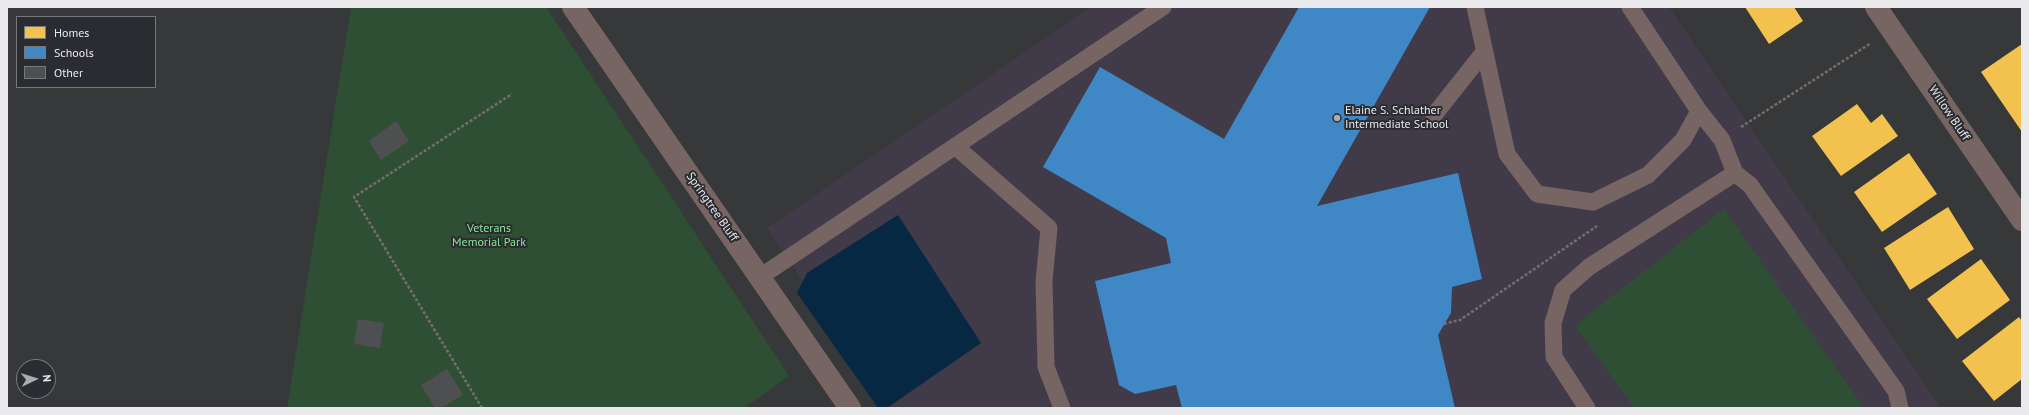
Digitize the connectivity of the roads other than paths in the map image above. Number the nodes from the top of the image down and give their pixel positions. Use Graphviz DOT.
graph roads {
  1 [pos="572,7"];
  2 [pos="1163,7"];
  3 [pos="1475,7"];
  4 [pos="1630,7"];
  5 [pos="1876,7"];
  6 [pos="1484,52"];
  7 [pos="1699,111"];
  8 [pos="1434,115"];
  9 [pos="955,146"];
  10 [pos="1735,173"];
  11 [pos="2020,211"];
  12 [pos="760,277"];
  13 [pos="850,408"];
  14 [pos="1062,408"];
  15 [pos="1587,408"];
  16 [pos="1900,408"];
  1 -- 12 [label="street, Springtree Bluff"];
  2 -- 9 [label="lane"];
  3 -- 6 [label="lane"];
  4 -- 7 [label="lane"];
  5 -- 11 [label="street, Willow Bluff"];
  6 -- 7 [label="lane"];
  6 -- 8 [label="lane"];
  7 -- 10 [label="lane"];
  9 -- 12 [label="lane"];
  9 -- 14 [label="lane"];
  10 -- 15 [label="lane"];
  10 -- 16 [label="lane"];
  12 -- 13 [label="street, Springtree Bluff"];
}
